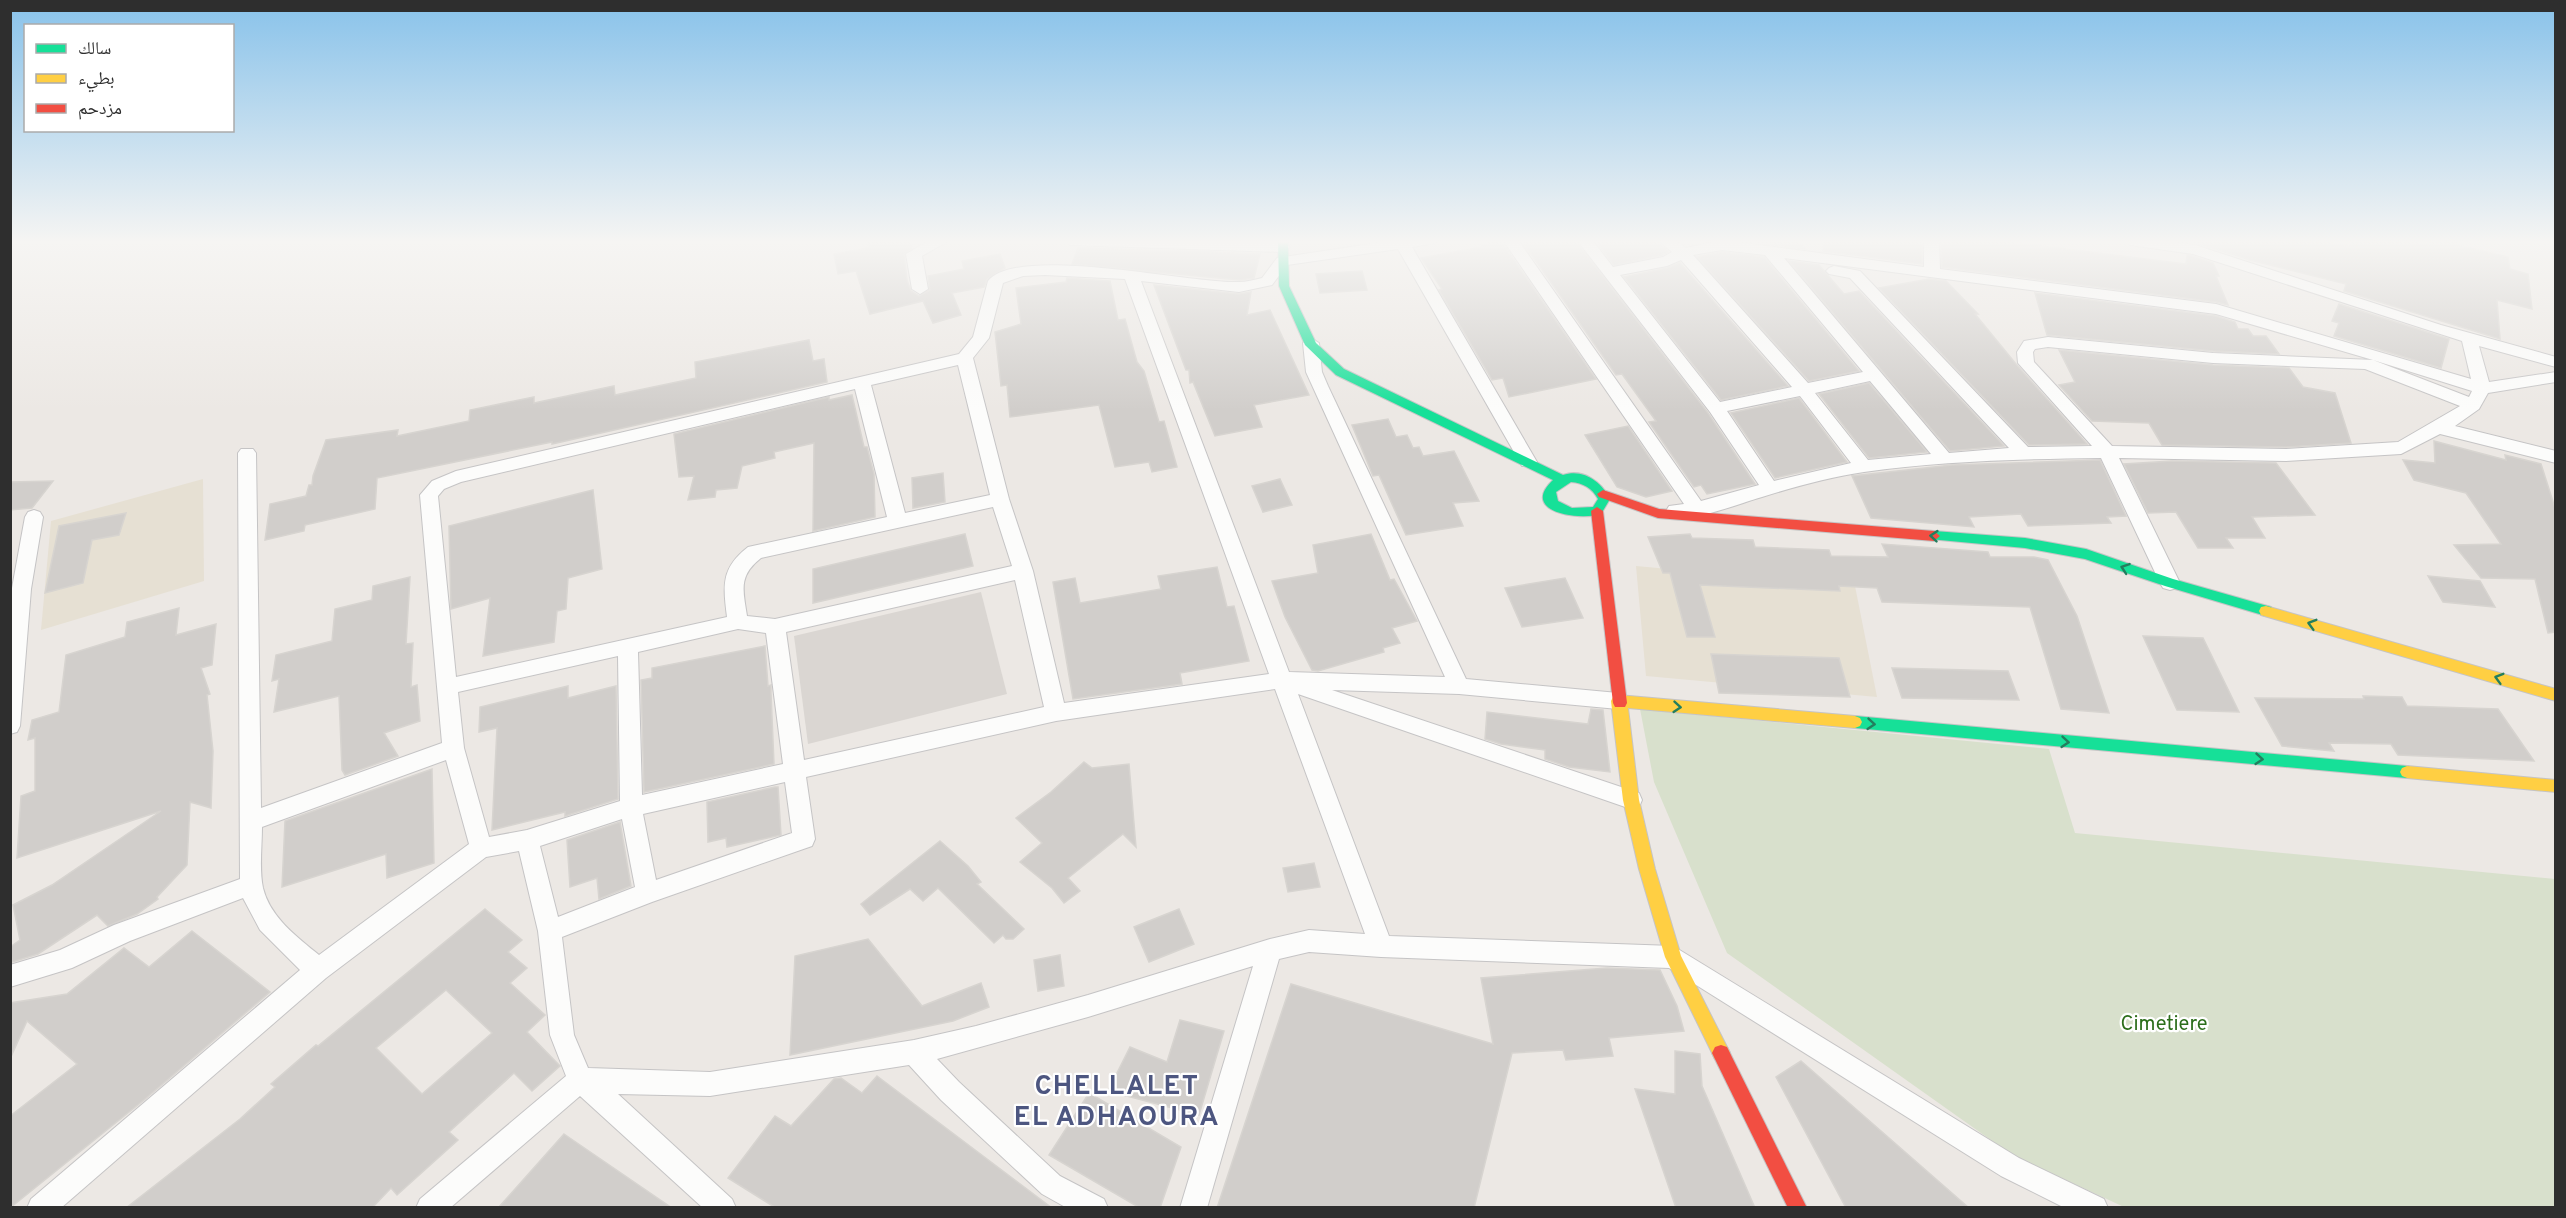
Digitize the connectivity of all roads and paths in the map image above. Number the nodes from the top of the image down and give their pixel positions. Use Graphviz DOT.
graph roads {
  1 [pos="992,297"];
  2 [pos="1139,297"];
  3 [pos="1289,297"];
  4 [pos="1433,297"];
  5 [pos="1550,297"];
  6 [pos="1630,297"];
  7 [pos="1722,297"];
  8 [pos="1808,297"];
  9 [pos="1877,297"];
  10 [pos="2120,297"];
  11 [pos="2339,297"];
  12 [pos="2469,339"];
  13 [pos="1311,343"];
  14 [pos="965,358"];
  15 [pos="2556,362"];
  16 [pos="1874,375"];
  17 [pos="2556,377"];
  18 [pos="862,382"];
  19 [pos="2482,388"];
  20 [pos="1804,390"];
  21 [pos="2473,405"];
  22 [pos="1716,408"];
  23 [pos="2441,428"];
  24 [pos="2107,452"];
  25 [pos="247,453"];
  26 [pos="2024,453"];
  27 [pos="2556,457"];
  28 [pos="1945,459"];
  29 [pos="1528,462"];
  30 [pos="1863,466"];
  31 [pos="1562,479"];
  32 [pos="1770,488"];
  33 [pos="1603,494"];
  34 [pos="1000,499"];
  35 [pos="1697,509"];
  36 [pos="1597,511"];
  37 [pos="1658,513"];
  38 [pos="34,518"];
  39 [pos="898,522"];
  40 [pos="1586,547"];
  41 [pos="1023,571"];
  42 [pos="2170,583"];
  43 [pos="16,589"];
  44 [pos="1607,590"];
  45 [pos="738,622"];
  46 [pos="775,627"];
  47 [pos="628,645"];
  48 [pos="1280,680"];
  49 [pos="1459,686"];
  50 [pos="446,687"];
  51 [pos="2556,695"];
  52 [pos="1618,701"];
  53 [pos="1056,713"];
  54 [pos="10,726"];
  55 [pos="453,748"];
  56 [pos="793,770"];
  57 [pos="2556,786"];
  58 [pos="1631,800"];
  59 [pos="631,807"];
  60 [pos="251,821"];
  61 [pos="527,840"];
  62 [pos="481,848"];
  63 [pos="251,885"];
  64 [pos="647,893"];
  65 [pos="550,931"];
  66 [pos="1381,946"];
  67 [pos="1270,950"];
  68 [pos="1673,957"];
  69 [pos="318,970"];
  70 [pos="10,976"];
  71 [pos="914,1052"];
  72 [pos="580,1080"];
  73 [pos="40,1208"];
  74 [pos="429,1208"];
  75 [pos="723,1208"];
  76 [pos="1095,1208"];
  77 [pos="1193,1208"];
  78 [pos="1798,1208"];
  79 [pos="2095,1208"];
  1 -- 14 [label="street"];
  2 -- 48 [label="street"];
  3 -- 13 [label="main road"];
  4 -- 29 [label="street"];
  5 -- 35 [label="street"];
  6 -- 22 [label="street"];
  7 -- 20 [label="street"];
  8 -- 16 [label="street"];
  9 -- 26 [label="street"];
  10 -- 19 [label="street"];
  11 -- 12 [label="street"];
  12 -- 15 [label="street"];
  12 -- 19 [label="street"];
  13 -- 29 [label="main road"];
  13 -- 49 [label="street"];
  14 -- 18 [label="street"];
  14 -- 34 [label="street"];
  16 -- 20 [label="street"];
  16 -- 28 [label="street"];
  17 -- 19 [label="street"];
  18 -- 39 [label="street"];
  18 -- 50 [label="street"];
  19 -- 21 [label="street"];
  20 -- 22 [label="street"];
  20 -- 30 [label="street"];
  21 -- 23 [label="street"];
  21 -- 24 [label="street"];
  22 -- 32 [label="street"];
  23 -- 24 [label="street"];
  23 -- 27 [label="street"];
  24 -- 26 [label="street"];
  24 -- 42 [label="street"];
  25 -- 60 [label="street"];
  26 -- 28 [label="street"];
  28 -- 30 [label="street"];
  29 -- 31 [label="main road"];
  30 -- 32 [label="street"];
  31 -- 33 [label="main road"];
  31 -- 36 [label="main road"];
  32 -- 35 [label="street"];
  33 -- 36 [label="main road"];
  33 -- 37 [label="main road"];
  34 -- 39 [label="street"];
  34 -- 41 [label="street"];
  35 -- 37 [label="street"];
  36 -- 44 [label="main road"];
  42 -- 37 [label="main road, one-way"];
  38 -- 43 [label="street"];
  39 -- 45 [label="street"];
  40 -- 44 [label="main road"];
  41 -- 46 [label="street"];
  41 -- 53 [label="street"];
  51 -- 42 [label="main road, one-way"];
  43 -- 54 [label="street"];
  44 -- 52 [label="main road"];
  45 -- 46 [label="street"];
  45 -- 47 [label="street"];
  46 -- 56 [label="street"];
  47 -- 50 [label="street"];
  47 -- 59 [label="street"];
  48 -- 49 [label="street"];
  48 -- 53 [label="street"];
  48 -- 58 [label="street"];
  48 -- 66 [label="street"];
  49 -- 52 [label="street"];
  50 -- 55 [label="street"];
  52 -- 57 [label="main road, one-way"];
  52 -- 58 [label="main road"];
  53 -- 56 [label="street"];
  55 -- 60 [label="street"];
  55 -- 62 [label="street"];
  56 -- 59 [label="street"];
  56 -- 64 [label="street"];
  58 -- 68 [label="main road"];
  59 -- 61 [label="street"];
  59 -- 64 [label="street"];
  60 -- 63 [label="street"];
  61 -- 62 [label="street"];
  61 -- 65 [label="street"];
  62 -- 69 [label="street"];
  63 -- 69 [label="street"];
  63 -- 70 [label="street"];
  64 -- 65 [label="street"];
  65 -- 72 [label="street"];
  66 -- 67 [label="street"];
  66 -- 68 [label="street"];
  67 -- 71 [label="street"];
  67 -- 77 [label="street"];
  68 -- 78 [label="main road"];
  68 -- 79 [label="street"];
  69 -- 73 [label="street"];
  71 -- 72 [label="street"];
  71 -- 76 [label="street"];
  72 -- 74 [label="street"];
  72 -- 75 [label="street"];
}
